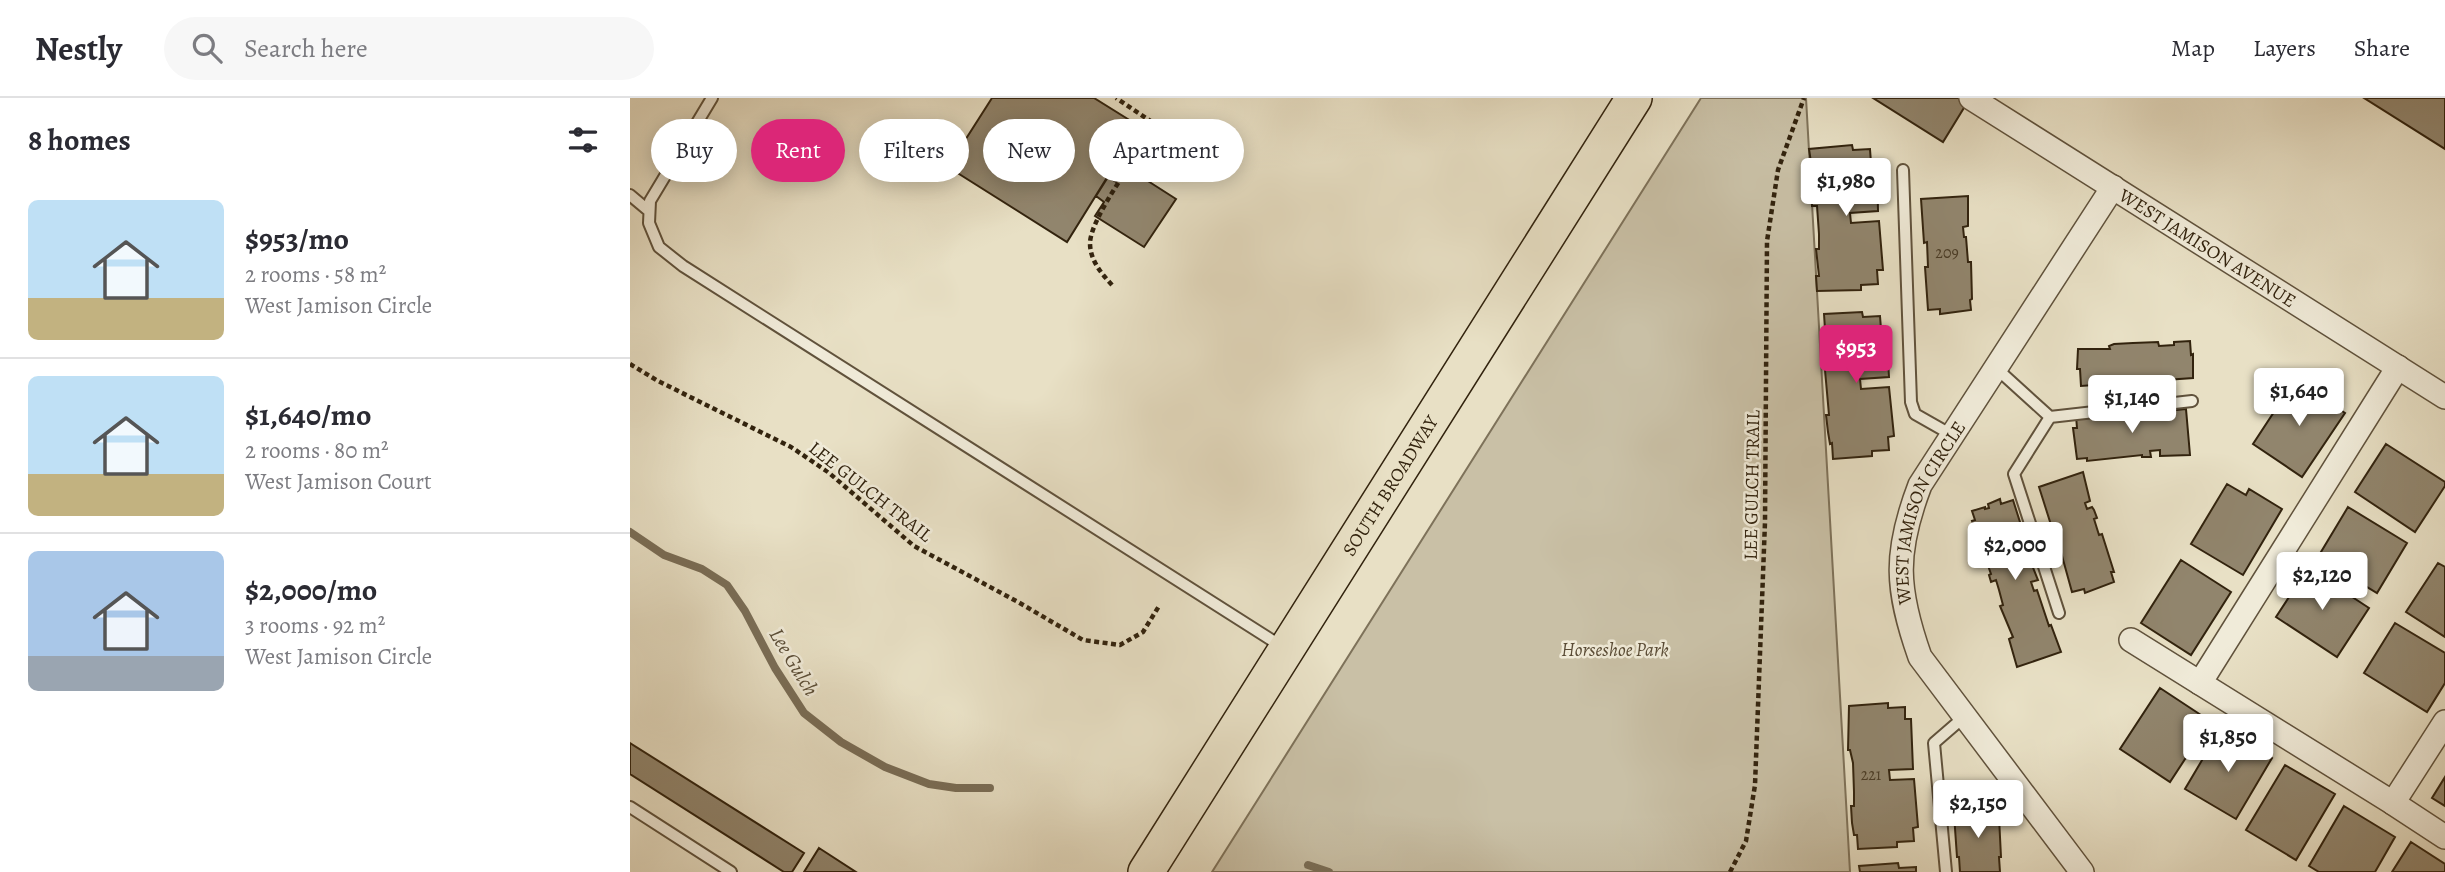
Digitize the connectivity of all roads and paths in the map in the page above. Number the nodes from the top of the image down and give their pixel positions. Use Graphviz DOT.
graph roads {
  1 [pos="712,98"];
  2 [pos="1115,98"];
  3 [pos="1634,98"];
  4 [pos="1804,98"];
  5 [pos="1971,98"];
  6 [pos="1903,170"];
  7 [pos="2113,187"];
  8 [pos="630,195"];
  9 [pos="649,211"];
  10 [pos="1112,285"];
  11 [pos="630,364"];
  12 [pos="1996,368"];
  13 [pos="2398,368"];
  14 [pos="2445,397"];
  15 [pos="2192,401"];
  16 [pos="2050,417"];
  17 [pos="1952,435"];
  18 [pos="1160,606"];
  19 [pos="2059,613"];
  20 [pos="2131,640"];
  21 [pos="1287,650"];
  22 [pos="2200,683"];
  23 [pos="1964,717"];
  24 [pos="2445,722"];
  25 [pos="2393,803"];
  26 [pos="630,807"];
  27 [pos="2445,837"];
  28 [pos="731,872"];
  29 [pos="1147,872"];
  30 [pos="1730,872"];
  31 [pos="1946,872"];
  32 [pos="2082,872"];
  1 -- 9 [label="lane"];
  2 -- 10 [label="path"];
  3 -- 21 [label="main road, SOUTH BROADWAY"];
  4 -- 30 [label="path, LEE GULCH TRAIL"];
  5 -- 7 [label="street, WEST JAMISON AVENUE"];
  6 -- 17 [label="lane"];
  7 -- 12 [label="street, WEST JAMISON CIRCLE"];
  7 -- 13 [label="street, WEST JAMISON AVENUE"];
  8 -- 9 [label="lane"];
  9 -- 21 [label="lane"];
  11 -- 18 [label="path, LEE GULCH TRAIL"];
  12 -- 16 [label="lane"];
  12 -- 17 [label="street, WEST JAMISON CIRCLE"];
  13 -- 14 [label="street, WEST JAMISON AVENUE"];
  13 -- 22 [label="street"];
  15 -- 16 [label="lane"];
  16 -- 19 [label="lane"];
  17 -- 23 [label="street, WEST JAMISON CIRCLE"];
  20 -- 22 [label="street"];
  21 -- 29 [label="main road, SOUTH BROADWAY"];
  22 -- 25 [label="street"];
  23 -- 31 [label="lane"];
  23 -- 32 [label="street, WEST JAMISON CIRCLE"];
  24 -- 25 [label="street"];
  25 -- 27 [label="street"];
  26 -- 28 [label="lane"];
}
